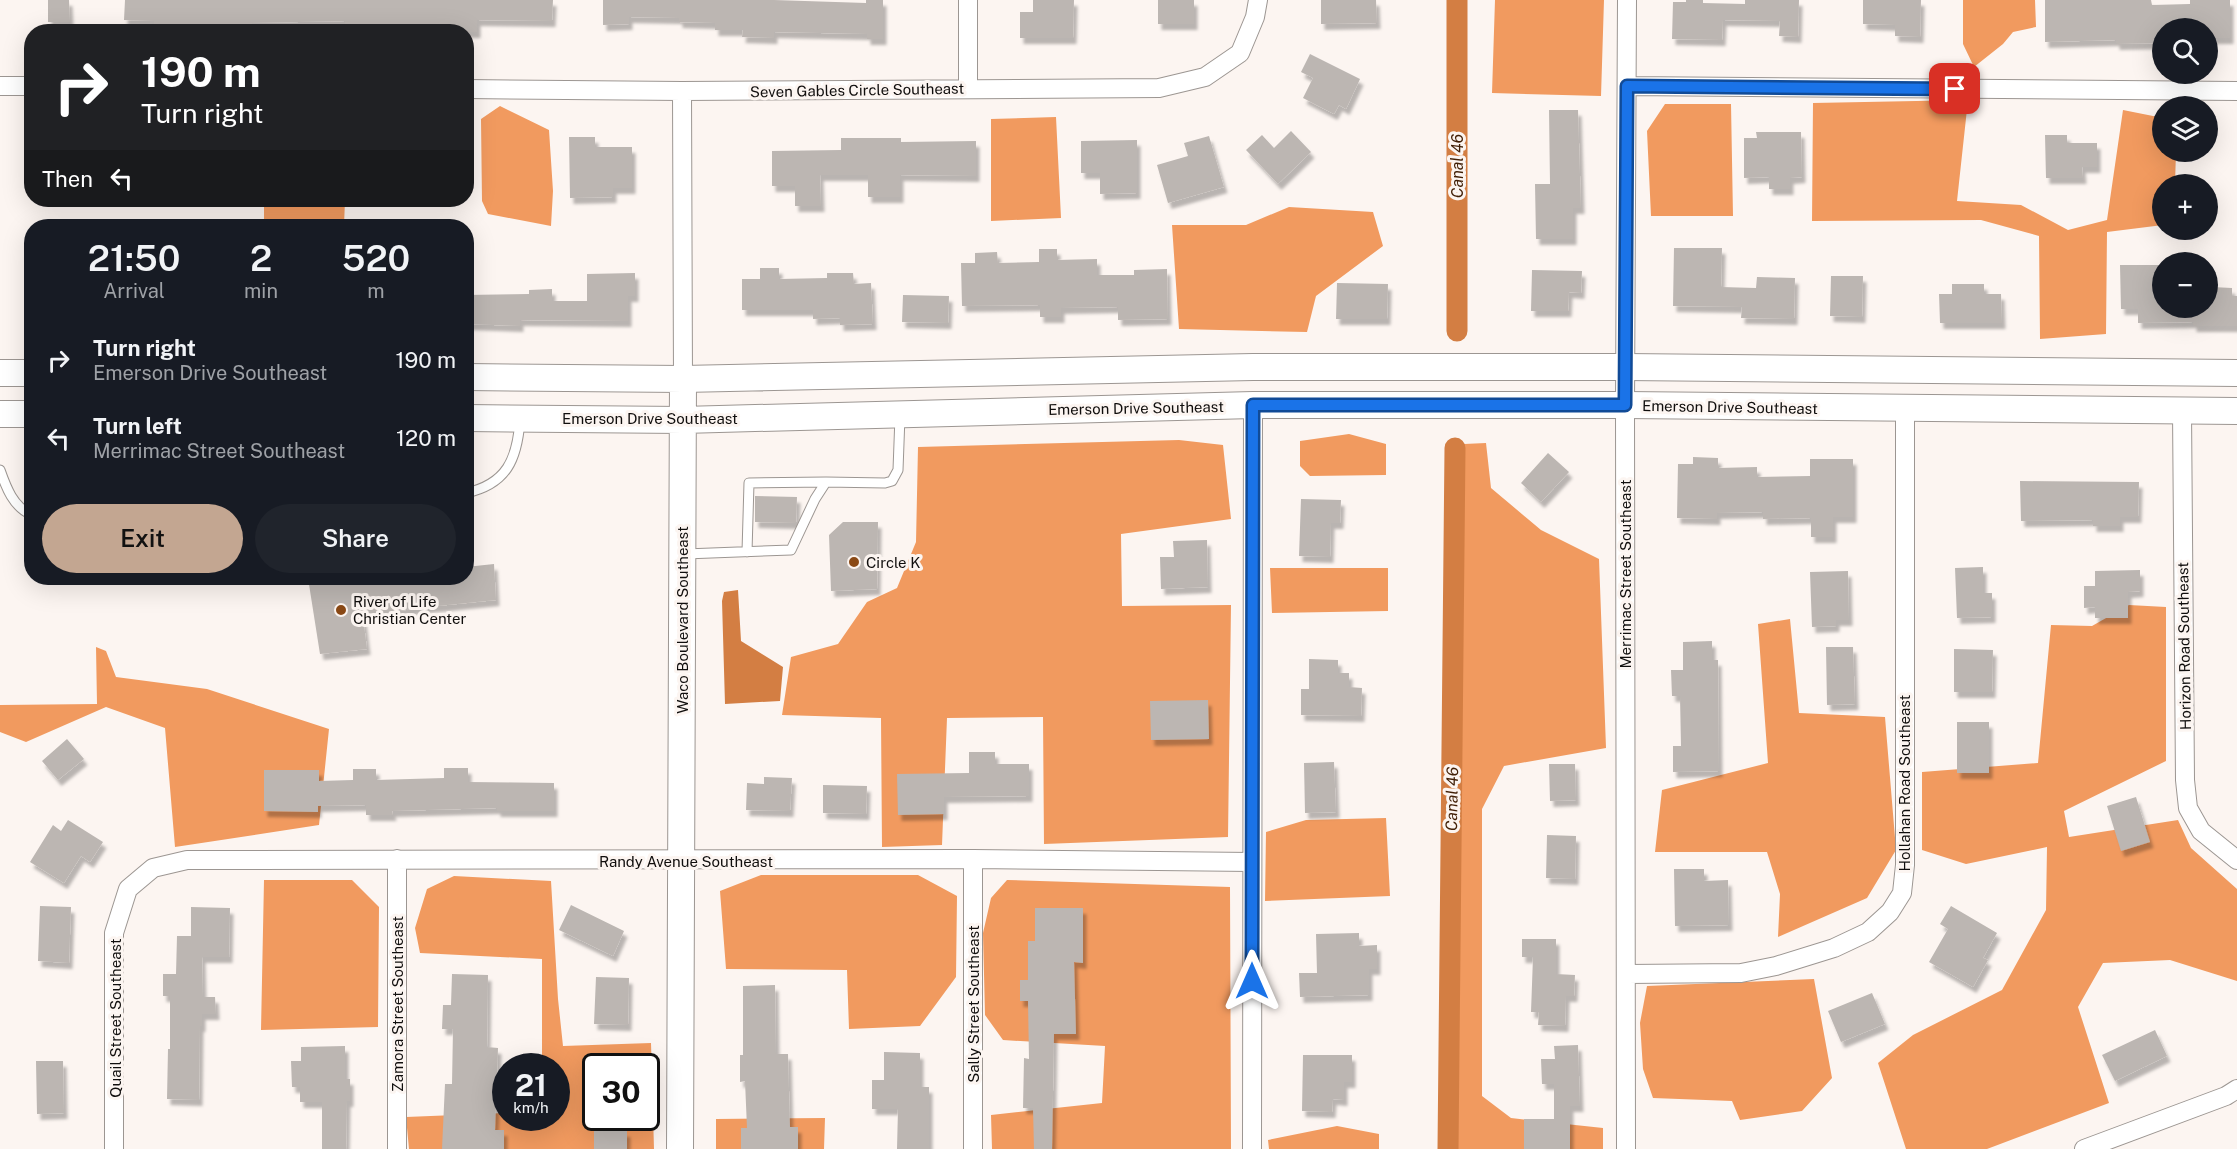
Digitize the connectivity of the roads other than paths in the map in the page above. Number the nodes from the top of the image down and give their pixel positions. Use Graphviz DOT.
graph roads {
  1 [pos="968,0"];
  2 [pos="1258,0"];
  3 [pos="1627,0"];
  4 [pos="0,86"];
  5 [pos="24,86"];
  6 [pos="1627,86"];
  7 [pos="474,89"];
  8 [pos="968,89"];
  9 [pos="2237,91"];
  10 [pos="682,92"];
  11 [pos="1625,367"];
  12 [pos="0,373"];
  13 [pos="24,373"];
  14 [pos="2237,373"];
  15 [pos="474,377"];
  16 [pos="683,379"];
  17 [pos="1253,405"];
  18 [pos="1625,405"];
  19 [pos="1905,408"];
  20 [pos="2182,411"];
  21 [pos="2237,411"];
  22 [pos="0,414"];
  23 [pos="24,414"];
  24 [pos="900,414"];
  25 [pos="474,418"];
  26 [pos="520,418"];
  27 [pos="683,420"];
  28 [pos="0,470"];
  29 [pos="826,482"];
  30 [pos="474,491"];
  31 [pos="24,510"];
  32 [pos="747,552"];
  33 [pos="682,554"];
  34 [pos="397,859"];
  35 [pos="973,860"];
  36 [pos="2237,860"];
  37 [pos="680,861"];
  38 [pos="1252,862"];
  39 [pos="128,889"];
  40 [pos="1627,974"];
  41 [pos="2237,1089"];
  42 [pos="114,1149"];
  43 [pos="397,1149"];
  44 [pos="680,1149"];
  45 [pos="973,1149"];
  46 [pos="1252,1149"];
  47 [pos="1626,1149"];
  48 [pos="2084,1149"];
  1 -- 8 [label="street"];
  2 -- 8 [label="street, Seven Gables Circle Southeast"];
  3 -- 6 [label="street, Merrimac Street Southeast"];
  4 -- 5 [label="street"];
  6 -- 9 [label="street"];
  6 -- 11 [label="street, Merrimac Street Southeast"];
  7 -- 10 [label="street, Seven Gables Circle Southeast"];
  8 -- 10 [label="street, Seven Gables Circle Southeast"];
  10 -- 16 [label="street, Waco Boulevard Southeast"];
  11 -- 14 [label="street"];
  11 -- 16 [label="street"];
  11 -- 18 [label="street, Merrimac Street Southeast"];
  12 -- 13 [label="street"];
  15 -- 16 [label="street"];
  16 -- 27 [label="street, Waco Boulevard Southeast"];
  17 -- 18 [label="street, Emerson Drive Southeast"];
  17 -- 24 [label="street, Emerson Drive Southeast"];
  17 -- 38 [label="street"];
  18 -- 19 [label="street, Emerson Drive Southeast"];
  18 -- 40 [label="street, Merrimac Street Southeast"];
  19 -- 20 [label="street, Emerson Drive Southeast"];
  19 -- 40 [label="street, Hollahan Road Southeast"];
  20 -- 21 [label="street, Emerson Drive Southeast"];
  20 -- 36 [label="street, Horizon Road Southeast"];
  22 -- 23 [label="street"];
  24 -- 27 [label="street, Emerson Drive Southeast"];
  24 -- 29 [label="lane"];
  25 -- 26 [label="street, Emerson Drive Southeast"];
  26 -- 27 [label="street, Emerson Drive Southeast"];
  26 -- 30 [label="lane"];
  27 -- 33 [label="street, Waco Boulevard Southeast"];
  28 -- 31 [label="lane"];
  29 -- 32 [label="lane"];
  29 -- 32 [label="lane"];
  32 -- 33 [label="lane"];
  33 -- 37 [label="street, Waco Boulevard Southeast"];
  34 -- 37 [label="street, Randy Avenue Southeast"];
  34 -- 39 [label="street, Randy Avenue Southeast"];
  34 -- 43 [label="street, Zamora Street Southeast"];
  35 -- 37 [label="street, Randy Avenue Southeast"];
  35 -- 38 [label="street, Randy Avenue Southeast"];
  35 -- 45 [label="street, Sally Street Southeast"];
  37 -- 44 [label="street, Waco Boulevard Southeast"];
  38 -- 46 [label="street"];
  39 -- 42 [label="street, Quail Street Southeast"];
  40 -- 47 [label="street, Merrimac Street Southeast"];
  41 -- 48 [label="street"];
}
